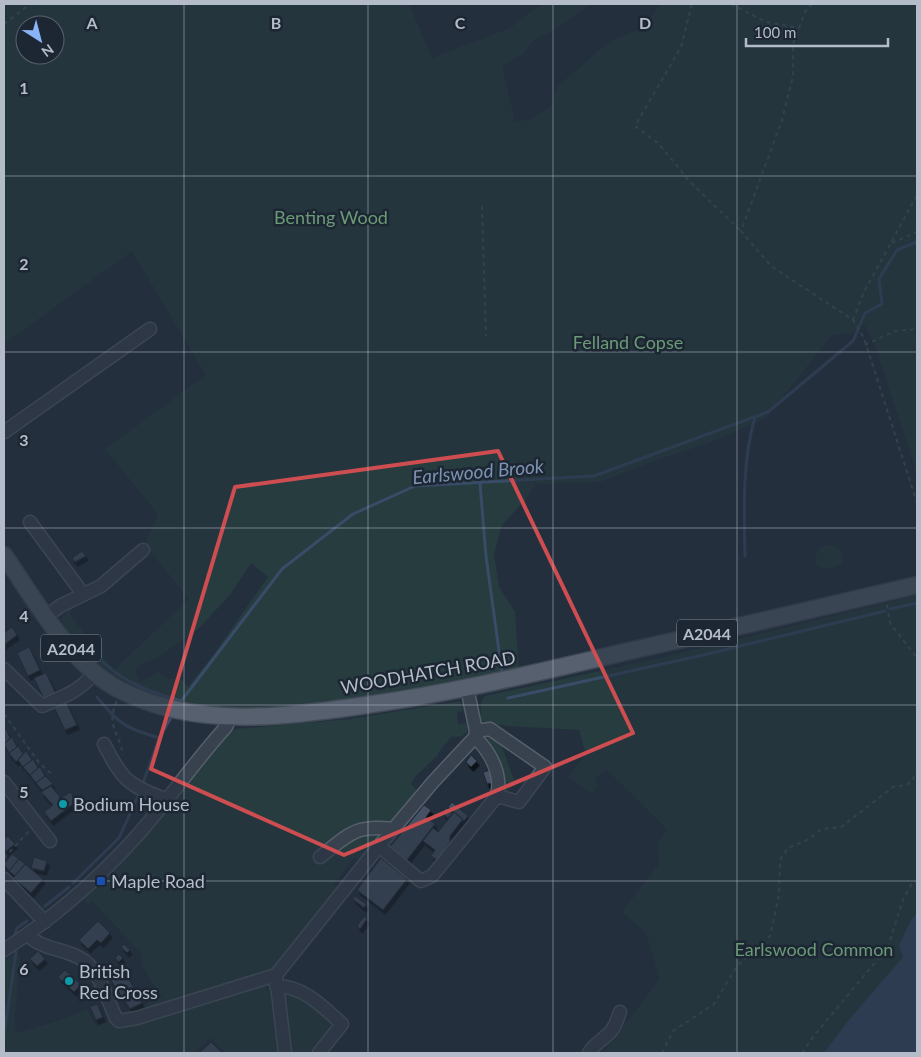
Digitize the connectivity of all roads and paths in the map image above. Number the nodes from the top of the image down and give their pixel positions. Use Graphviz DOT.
graph roads {
  1 [pos="30,4"];
  2 [pos="692,4"];
  3 [pos="731,4"];
  4 [pos="812,4"];
  5 [pos="4,24"];
  6 [pos="799,28"];
  7 [pos="917,195"];
  8 [pos="482,206"];
  9 [pos="741,231"];
  10 [pos="917,232"];
  11 [pos="892,243"];
  12 [pos="853,320"];
  13 [pos="150,329"];
  14 [pos="917,329"];
  15 [pos="486,336"];
  16 [pos="865,345"];
  17 [pos="4,432"];
  18 [pos="917,503"];
  19 [pos="30,522"];
  20 [pos="144,550"];
  21 [pos="4,556"];
  22 [pos="917,585"];
  23 [pos="886,592"];
  24 [pos="83,594"];
  25 [pos="47,616"];
  26 [pos="917,658"];
  27 [pos="4,669"];
  28 [pos="94,672"];
  29 [pos="467,688"];
  30 [pos="112,711"];
  31 [pos="4,716"];
  32 [pos="231,716"];
  33 [pos="112,727"];
  34 [pos="475,734"];
  35 [pos="104,744"];
  36 [pos="917,770"];
  37 [pos="54,776"];
  38 [pos="4,782"];
  39 [pos="497,796"];
  40 [pos="165,799"];
  41 [pos="30,829"];
  42 [pos="393,829"];
  43 [pos="50,841"];
  44 [pos="379,846"];
  45 [pos="320,857"];
  46 [pos="4,858"];
  47 [pos="4,879"];
  48 [pos="917,880"];
  49 [pos="45,922"];
  50 [pos="28,935"];
  51 [pos="4,950"];
  52 [pos="276,980"];
  53 [pos="620,1012"];
  54 [pos="285,1053"];
  55 [pos="319,1053"];
  56 [pos="589,1053"];
  57 [pos="662,1053"];
  58 [pos="802,1053"];
  1 -- 5 [label="path"];
  2 -- 9 [label="path"];
  3 -- 6 [label="path"];
  4 -- 6 [label="path"];
  6 -- 9 [label="path"];
  7 -- 11 [label="path"];
  8 -- 15 [label="path"];
  9 -- 12 [label="path"];
  10 -- 11 [label="path"];
  11 -- 12 [label="path"];
  12 -- 16 [label="path"];
  13 -- 17 [label="street"];
  14 -- 16 [label="path"];
  16 -- 18 [label="path"];
  19 -- 24 [label="street"];
  20 -- 24 [label="street"];
  21 -- 25 [label="main road, WOODHATCH ROAD / A2044"];
  22 -- 23 [label="main road, WOODHATCH ROAD / A2044"];
  23 -- 26 [label="path"];
  23 -- 29 [label="main road, WOODHATCH ROAD / A2044"];
  24 -- 25 [label="street"];
  25 -- 28 [label="main road, WOODHATCH ROAD / A2044"];
  27 -- 28 [label="street"];
  28 -- 32 [label="main road, WOODHATCH ROAD / A2044"];
  29 -- 32 [label="main road, WOODHATCH ROAD / A2044"];
  29 -- 34 [label="street"];
  30 -- 33 [label="path"];
  31 -- 37 [label="path"];
  32 -- 40 [label="street"];
  34 -- 39 [label="street"];
  34 -- 39 [label="street"];
  34 -- 42 [label="street"];
  35 -- 40 [label="street"];
  36 -- 57 [label="path"];
  38 -- 43 [label="street"];
  39 -- 44 [label="street"];
  40 -- 49 [label="street"];
  41 -- 46 [label="path"];
  42 -- 44 [label="street"];
  42 -- 45 [label="street"];
  44 -- 52 [label="street"];
  47 -- 49 [label="street"];
  48 -- 58 [label="path"];
  49 -- 50 [label="street"];
  50 -- 51 [label="street"];
  50 -- 52 [label="street"];
  52 -- 54 [label="street"];
  52 -- 55 [label="street"];
  53 -- 56 [label="street"];
}
